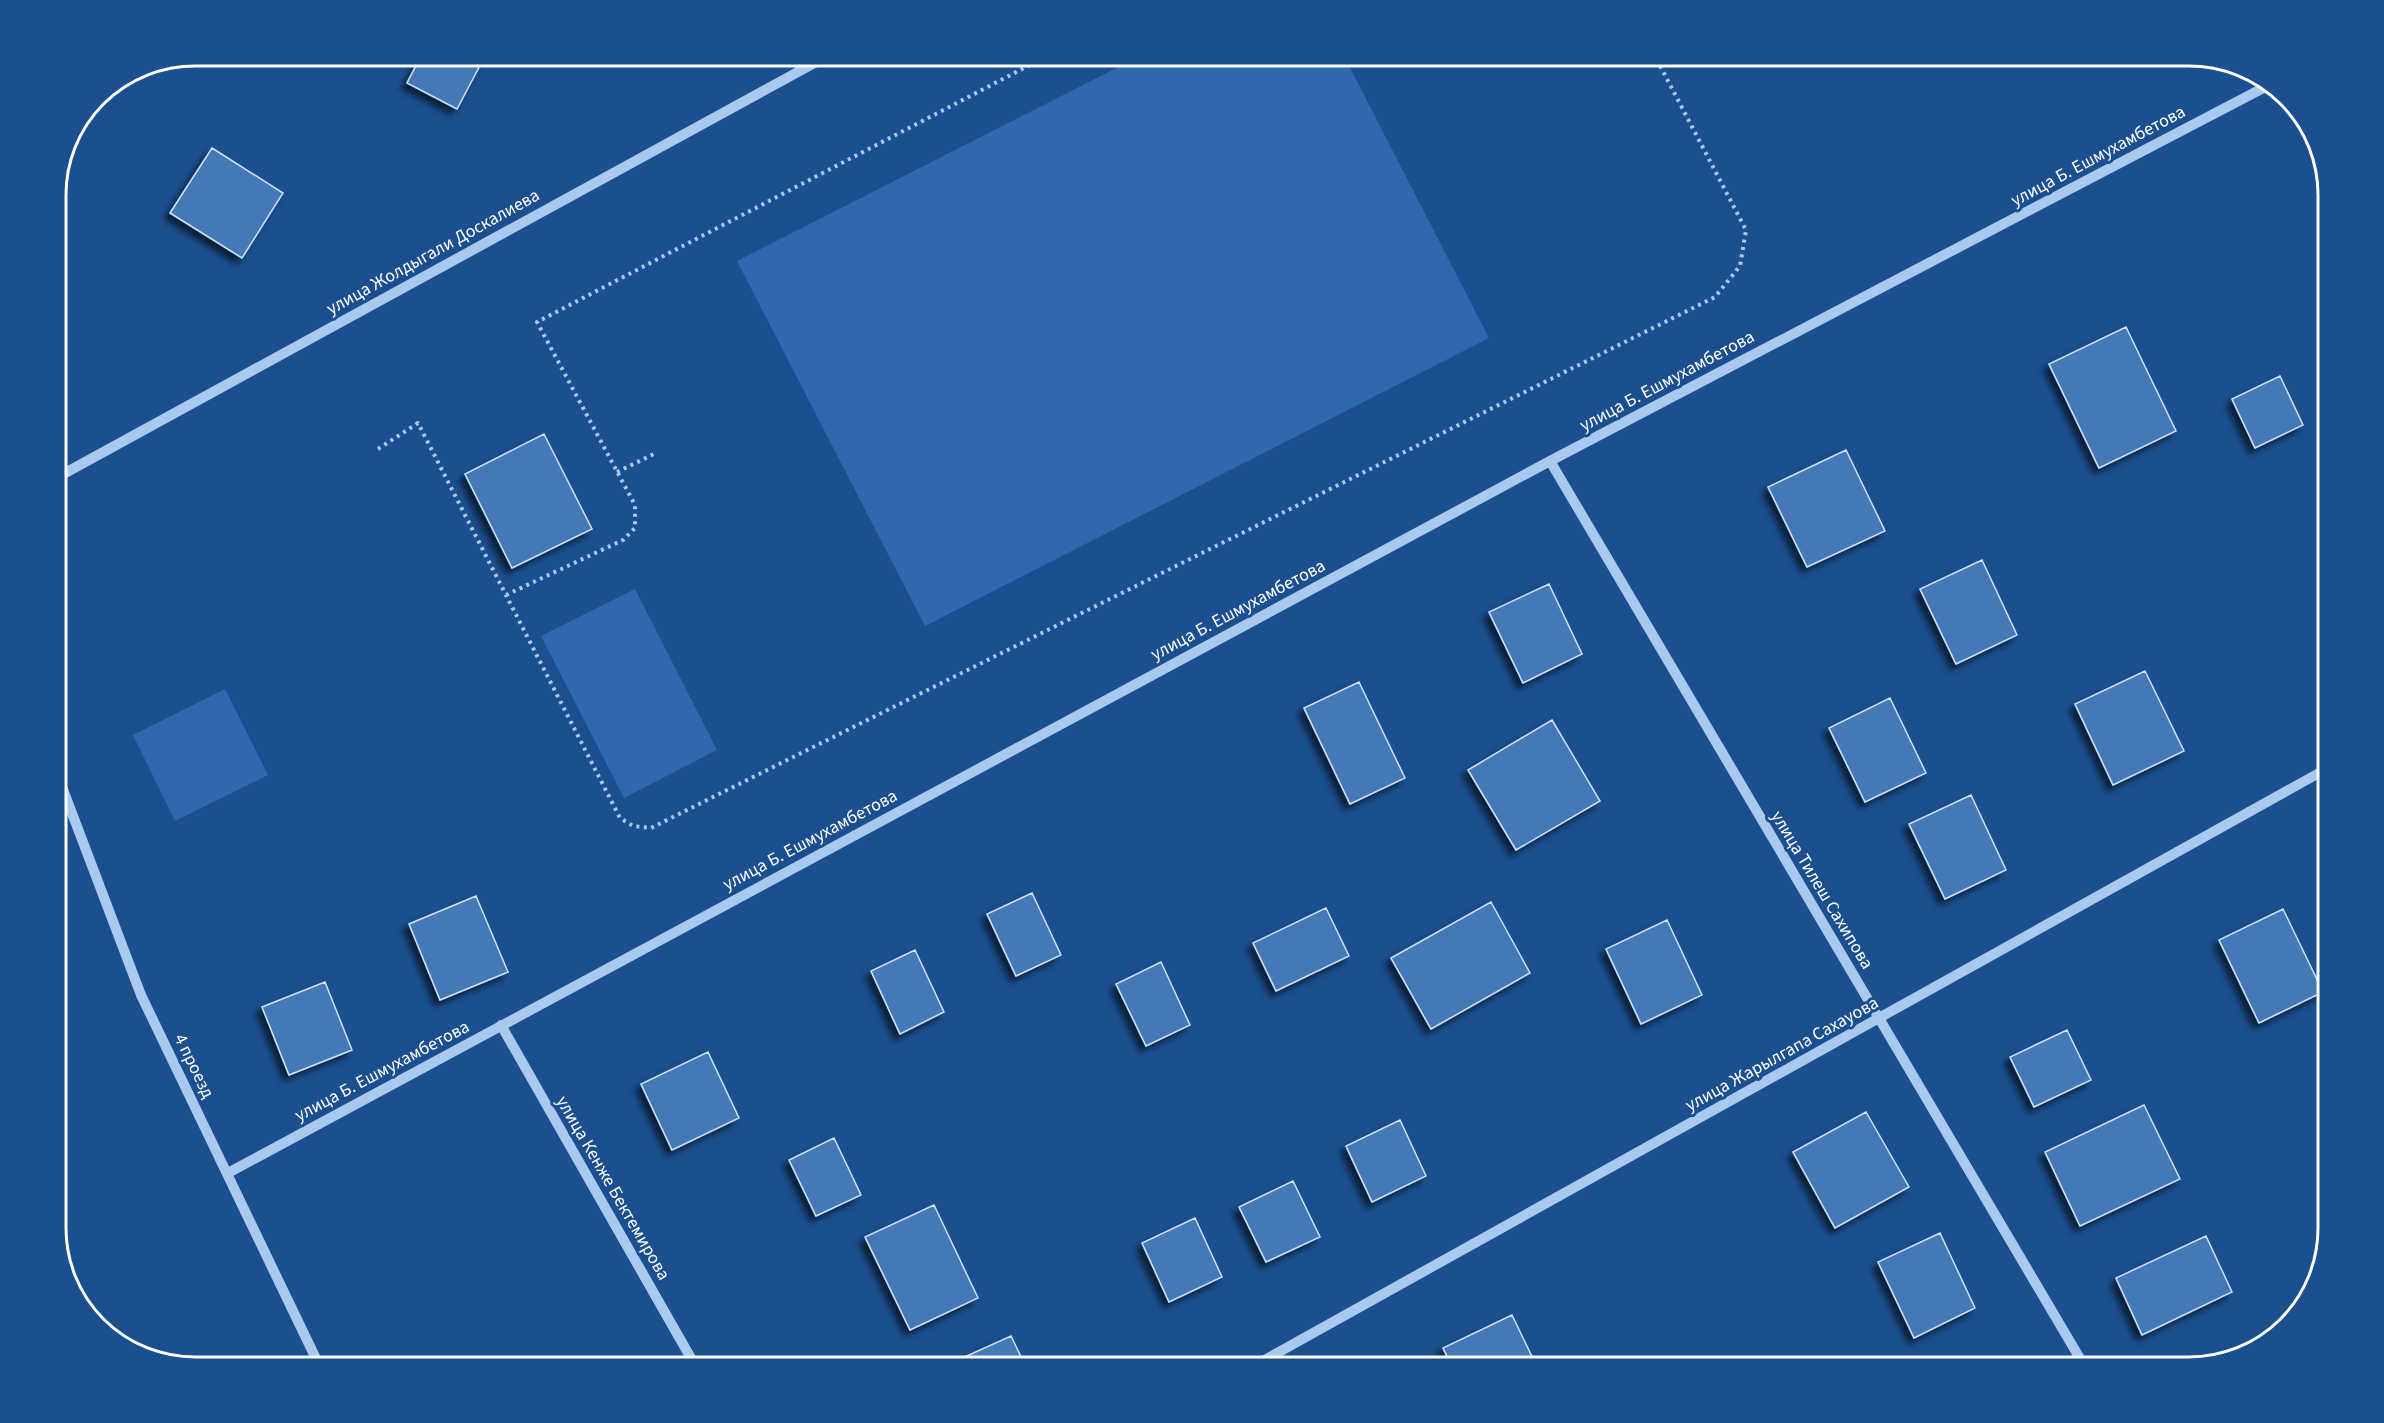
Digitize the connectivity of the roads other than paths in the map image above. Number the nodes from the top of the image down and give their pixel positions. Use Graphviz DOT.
graph roads {
  1 [pos="809,66"];
  2 [pos="2262,89"];
  3 [pos="1550,461"];
  4 [pos="66,473"];
  5 [pos="2318,774"];
  6 [pos="66,797"];
  7 [pos="1879,1019"];
  8 [pos="501,1025"];
  9 [pos="228,1173"];
  10 [pos="315,1357"];
  11 [pos="690,1357"];
  12 [pos="1272,1357"];
  13 [pos="2079,1357"];
  1 -- 4 [label="street, улица Жолдыгали Доскалиева"];
  2 -- 3 [label="street, улица Б. Ешмухамбетова"];
  3 -- 7 [label="street, улица Тилеш Сахипова"];
  3 -- 8 [label="street, улица Б. Ешмухамбетова"];
  5 -- 7 [label="street, улица Жарылгапа Сахауова"];
  6 -- 9 [label="street, 4 проезд"];
  7 -- 12 [label="street, улица Жарылгапа Сахауова"];
  7 -- 13 [label="street, улица Тилеш Сахипова"];
  8 -- 9 [label="street, улица Б. Ешмухамбетова"];
  8 -- 11 [label="street, улица Кенже Бектемирова"];
  9 -- 10 [label="street, 4 проезд"];
}
